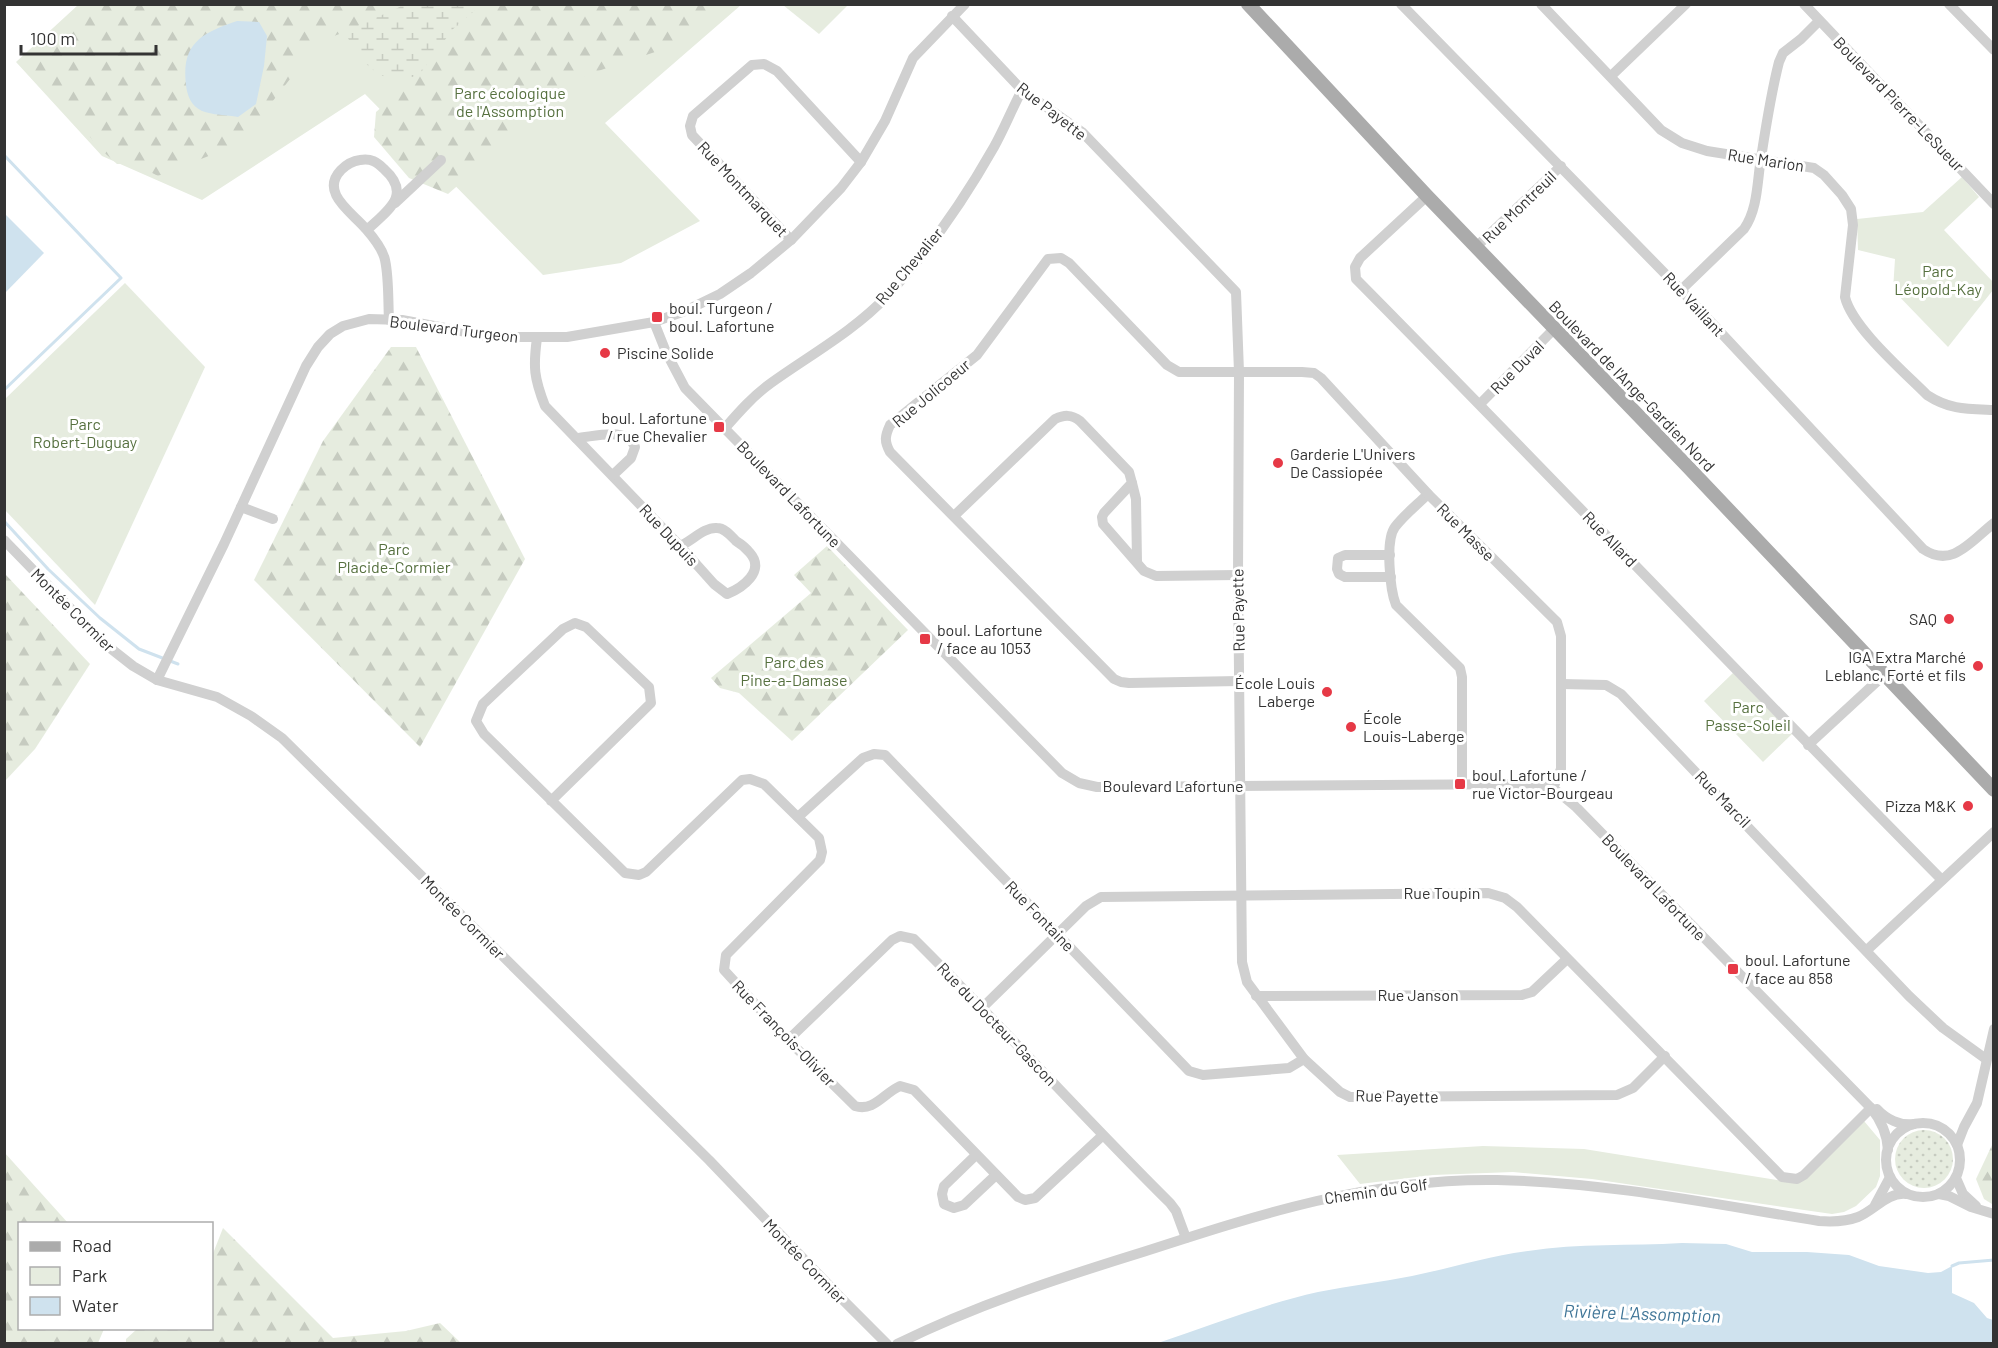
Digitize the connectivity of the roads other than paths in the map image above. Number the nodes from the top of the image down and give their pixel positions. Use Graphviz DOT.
graph roads {
  1 [pos="965,4"];
  2 [pos="1248,4"];
  3 [pos="1401,4"];
  4 [pos="1541,4"];
  5 [pos="1686,4"];
  6 [pos="1804,4"];
  7 [pos="1949,4"];
  8 [pos="952,16"];
  9 [pos="1819,21"];
  10 [pos="1994,50"];
  11 [pos="1611,76"];
  12 [pos="1023,90"];
  13 [pos="1761,159"];
  14 [pos="441,160"];
  15 [pos="861,162"];
  16 [pos="1561,166"];
  17 [pos="1427,196"];
  18 [pos="395,203"];
  19 [pos="1994,204"];
  20 [pos="367,230"];
  21 [pos="791,240"];
  22 [pos="1476,247"];
  23 [pos="1681,290"];
  24 [pos="389,320"];
  25 [pos="654,322"];
  26 [pos="1554,329"];
  27 [pos="537,338"];
  28 [pos="1239,372"];
  29 [pos="1480,404"];
  30 [pos="1994,410"];
  31 [pos="725,428"];
  32 [pos="576,438"];
  33 [pos="613,475"];
  34 [pos="1132,483"];
  35 [pos="1428,494"];
  36 [pos="241,507"];
  37 [pos="954,516"];
  38 [pos="273,519"];
  39 [pos="1994,523"];
  40 [pos="4,540"];
  41 [pos="680,546"];
  42 [pos="1390,555"];
  43 [pos="1137,562"];
  44 [pos="1238,575"];
  45 [pos="1391,577"];
  46 [pos="1885,674"];
  47 [pos="158,680"];
  48 [pos="1239,681"];
  49 [pos="1562,684"];
  50 [pos="1808,745"];
  51 [pos="1462,786"];
  52 [pos="1240,787"];
  53 [pos="1553,788"];
  54 [pos="1994,789"];
  55 [pos="551,801"];
  56 [pos="798,817"];
  57 [pos="1994,832"];
  58 [pos="1942,880"];
  59 [pos="1241,895"];
  60 [pos="1057,934"];
  61 [pos="1867,950"];
  62 [pos="1567,959"];
  63 [pos="1256,996"];
  64 [pos="983,1007"];
  65 [pos="1994,1029"];
  66 [pos="1797,1032"];
  67 [pos="788,1040"];
  68 [pos="1665,1056"];
  69 [pos="1304,1059"];
  70 [pos="1986,1059"];
  71 [pos="1977,1103"];
  72 [pos="1871,1108"];
  73 [pos="1918,1124"];
  74 [pos="1941,1128"];
  75 [pos="1102,1136"];
  76 [pos="1957,1145"];
  77 [pos="1888,1150"];
  78 [pos="976,1155"];
  79 [pos="996,1175"];
  80 [pos="1890,1177"];
  81 [pos="1956,1178"];
  82 [pos="1906,1194"];
  83 [pos="1939,1194"];
  84 [pos="1873,1207"];
  85 [pos="1977,1209"];
  86 [pos="1994,1214"];
  87 [pos="1186,1238"];
  88 [pos="886,1344"];
  89 [pos="897,1344"];
  1 -- 8 [label="street, Boulevard Turgeon"];
  2 -- 17 [label="main road, Boulevard de l'Ange-Gardien Nord"];
  3 -- 16 [label="street, Rue Vaillant"];
  4 -- 11 [label="street, Rue Marion"];
  5 -- 11 [label="street"];
  6 -- 9 [label="street, Boulevard Pierre-LeSueur"];
  7 -- 10 [label="street"];
  8 -- 12 [label="street, Rue Payette"];
  8 -- 15 [label="street, Boulevard Turgeon"];
  9 -- 13 [label="street"];
  9 -- 19 [label="street, Boulevard Pierre-LeSueur"];
  11 -- 13 [label="street, Rue Marion"];
  12 -- 28 [label="street, Rue Payette"];
  12 -- 31 [label="street, Rue Chevalier"];
  13 -- 23 [label="street"];
  13 -- 30 [label="street, Rue Marion"];
  14 -- 18 [label="street"];
  15 -- 21 [label="street, Boulevard Turgeon"];
  15 -- 21 [label="street, Rue Montmarquet"];
  16 -- 22 [label="street, Rue Montreuil"];
  16 -- 23 [label="street, Rue Vaillant"];
  17 -- 22 [label="main road, Boulevard de l'Ange-Gardien Nord"];
  17 -- 29 [label="street, Rue Allard"];
  18 -- 20 [label="street"];
  18 -- 20 [label="street"];
  20 -- 24 [label="street"];
  21 -- 25 [label="street, Boulevard Turgeon"];
  22 -- 26 [label="main road, Boulevard de l'Ange-Gardien Nord"];
  23 -- 39 [label="street, Rue Vaillant"];
  24 -- 27 [label="street, Boulevard Turgeon"];
  24 -- 36 [label="street, Boulevard Turgeon"];
  25 -- 27 [label="street, Boulevard Turgeon"];
  25 -- 31 [label="street, Boulevard Lafortune"];
  26 -- 29 [label="street, Rue Duval"];
  26 -- 46 [label="main road, Boulevard de l'Ange-Gardien Nord"];
  27 -- 32 [label="street, Rue Dupuis"];
  28 -- 35 [label="street, Rue Masse"];
  28 -- 37 [label="street, Rue Jolicoeur"];
  28 -- 44 [label="street, Rue Payette"];
  29 -- 50 [label="street, Rue Allard"];
  31 -- 52 [label="street, Boulevard Lafortune"];
  32 -- 33 [label="street, Rue Dupuis"];
  32 -- 33 [label="street"];
  33 -- 41 [label="street, Rue Dupuis"];
  34 -- 37 [label="street"];
  34 -- 43 [label="street"];
  34 -- 43 [label="street"];
  35 -- 42 [label="street"];
  35 -- 49 [label="street, Rue Masse"];
  36 -- 38 [label="street"];
  36 -- 47 [label="street, Boulevard Turgeon"];
  37 -- 48 [label="street, Rue Jolicoeur"];
  40 -- 47 [label="street, Montée Cormier"];
  41 -- 41 [label="street, Rue Dupuis"];
  42 -- 45 [label="street"];
  42 -- 45 [label="street"];
  43 -- 44 [label="street"];
  44 -- 48 [label="street, Rue Payette"];
  45 -- 51 [label="street"];
  46 -- 50 [label="street"];
  46 -- 54 [label="main road, Boulevard de l'Ange-Gardien Nord"];
  47 -- 88 [label="street, Montée Cormier"];
  48 -- 52 [label="street, Rue Payette"];
  49 -- 53 [label="street, Rue Masse"];
  49 -- 61 [label="street, Rue Marcil"];
  50 -- 58 [label="street, Rue Allard"];
  51 -- 52 [label="street, Boulevard Lafortune"];
  51 -- 53 [label="street, Boulevard Lafortune"];
  52 -- 59 [label="street, Rue Payette"];
  53 -- 66 [label="street, Boulevard Lafortune"];
  55 -- 55 [label="street, Rue François-Olivier"];
  55 -- 56 [label="street, Rue François-Olivier"];
  56 -- 60 [label="street, Rue Fontaine"];
  56 -- 67 [label="street, Rue François-Olivier"];
  57 -- 58 [label="street"];
  58 -- 61 [label="street"];
  59 -- 60 [label="street, Rue Toupin"];
  59 -- 62 [label="street, Rue Toupin"];
  59 -- 63 [label="street, Rue Payette"];
  60 -- 64 [label="street, Rue Toupin"];
  60 -- 69 [label="street, Rue Fontaine"];
  61 -- 70 [label="street, Rue Marcil"];
  62 -- 63 [label="street, Rue Janson"];
  62 -- 68 [label="street, Rue Toupin"];
  63 -- 69 [label="street, Rue Payette"];
  64 -- 67 [label="street, Rue du Docteur-Gascon"];
  64 -- 75 [label="street, Rue du Docteur-Gascon"];
  65 -- 70 [label="street"];
  66 -- 72 [label="street, Boulevard Lafortune"];
  66 -- 73 [label="street, Boulevard Lafortune"];
  67 -- 78 [label="street, Rue François-Olivier"];
  68 -- 69 [label="street, Rue Payette"];
  68 -- 72 [label="street, Rue Toupin"];
  70 -- 71 [label="street"];
  71 -- 74 [label="street"];
  71 -- 76 [label="street"];
  72 -- 77 [label="street, Boulevard Lafortune"];
  73 -- 74 [label="street"];
  73 -- 77 [label="street"];
  74 -- 76 [label="street"];
  75 -- 79 [label="street, Rue François-Olivier"];
  75 -- 87 [label="street, Rue du Docteur-Gascon"];
  76 -- 81 [label="street"];
  77 -- 80 [label="street"];
  78 -- 79 [label="street, Rue François-Olivier"];
  78 -- 79 [label="street"];
  80 -- 82 [label="street"];
  80 -- 84 [label="street"];
  81 -- 83 [label="street"];
  81 -- 85 [label="street"];
  82 -- 83 [label="street"];
  82 -- 84 [label="street, Chemin du Golf"];
  83 -- 85 [label="street"];
  84 -- 87 [label="street, Chemin du Golf"];
  85 -- 86 [label="street"];
  87 -- 89 [label="street, Chemin du Golf"];
}
